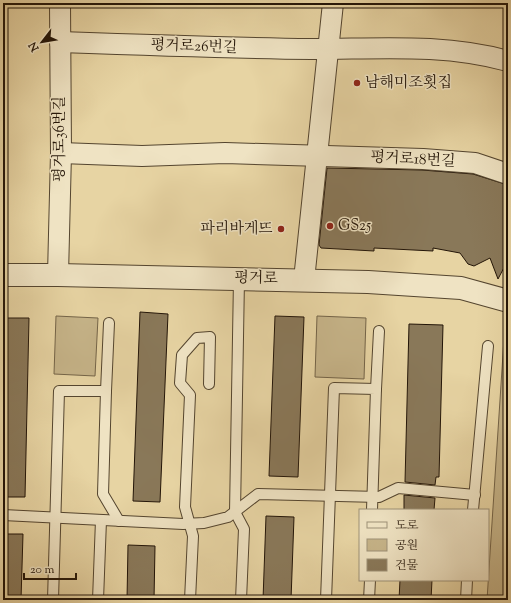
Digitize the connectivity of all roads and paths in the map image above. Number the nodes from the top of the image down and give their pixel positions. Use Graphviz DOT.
graph roads {
  1 [pos="60,3"];
  2 [pos="333,3"];
  3 [pos="60,42"];
  4 [pos="328,49"];
  5 [pos="508,61"];
  6 [pos="61,153"];
  7 [pos="317,156"];
  8 [pos="508,174"];
  9 [pos="3,275"];
  10 [pos="58,275"];
  11 [pos="239,279"];
  12 [pos="304,280"];
  13 [pos="508,301"];
  14 [pos="109,323"];
  15 [pos="379,331"];
  16 [pos="488,346"];
  17 [pos="209,384"];
  18 [pos="376,390"];
  19 [pos="106,391"];
  20 [pos="475,495"];
  21 [pos="331,496"];
  22 [pos="372,497"];
  23 [pos="372,509"];
  24 [pos="474,509"];
  25 [pos="235,512"];
  26 [pos="3,515"];
  27 [pos="56,518"];
  28 [pos="101,520"];
  29 [pos="119,521"];
  30 [pos="190,524"];
  31 [pos="370,581"];
  32 [pos="467,581"];
  33 [pos="53,600"];
  34 [pos="98,600"];
  35 [pos="190,600"];
  36 [pos="241,600"];
  37 [pos="326,600"];
  38 [pos="370,600"];
  39 [pos="466,600"];
  1 -- 3 [label="street, 평거로36번길"];
  2 -- 4 [label="street"];
  3 -- 4 [label="street, 평거로26번길"];
  3 -- 6 [label="street, 평거로36번길"];
  4 -- 5 [label="street"];
  4 -- 7 [label="street"];
  6 -- 7 [label="street"];
  6 -- 10 [label="street, 평거로36번길"];
  7 -- 8 [label="street, 평거로18번길"];
  7 -- 12 [label="street"];
  9 -- 10 [label="street, 평거로"];
  10 -- 11 [label="street, 평거로"];
  11 -- 12 [label="street, 평거로"];
  11 -- 25 [label="lane"];
  12 -- 13 [label="street, 평거로"];
  14 -- 19 [label="lane"];
  15 -- 18 [label="lane"];
  16 -- 20 [label="lane"];
  17 -- 30 [label="lane"];
  18 -- 21 [label="lane"];
  18 -- 22 [label="lane"];
  19 -- 27 [label="lane"];
  19 -- 29 [label="lane"];
  20 -- 22 [label="lane"];
  20 -- 24 [label="lane"];
  21 -- 22 [label="lane"];
  21 -- 25 [label="lane"];
  21 -- 37 [label="lane"];
  22 -- 23 [label="lane"];
  25 -- 30 [label="lane"];
  25 -- 36 [label="lane"];
  26 -- 27 [label="lane"];
  27 -- 28 [label="lane"];
  27 -- 33 [label="lane"];
  28 -- 29 [label="lane"];
  28 -- 34 [label="lane"];
  29 -- 30 [label="lane"];
  30 -- 35 [label="lane"];
  31 -- 38 [label="lane"];
  32 -- 39 [label="lane"];
}
